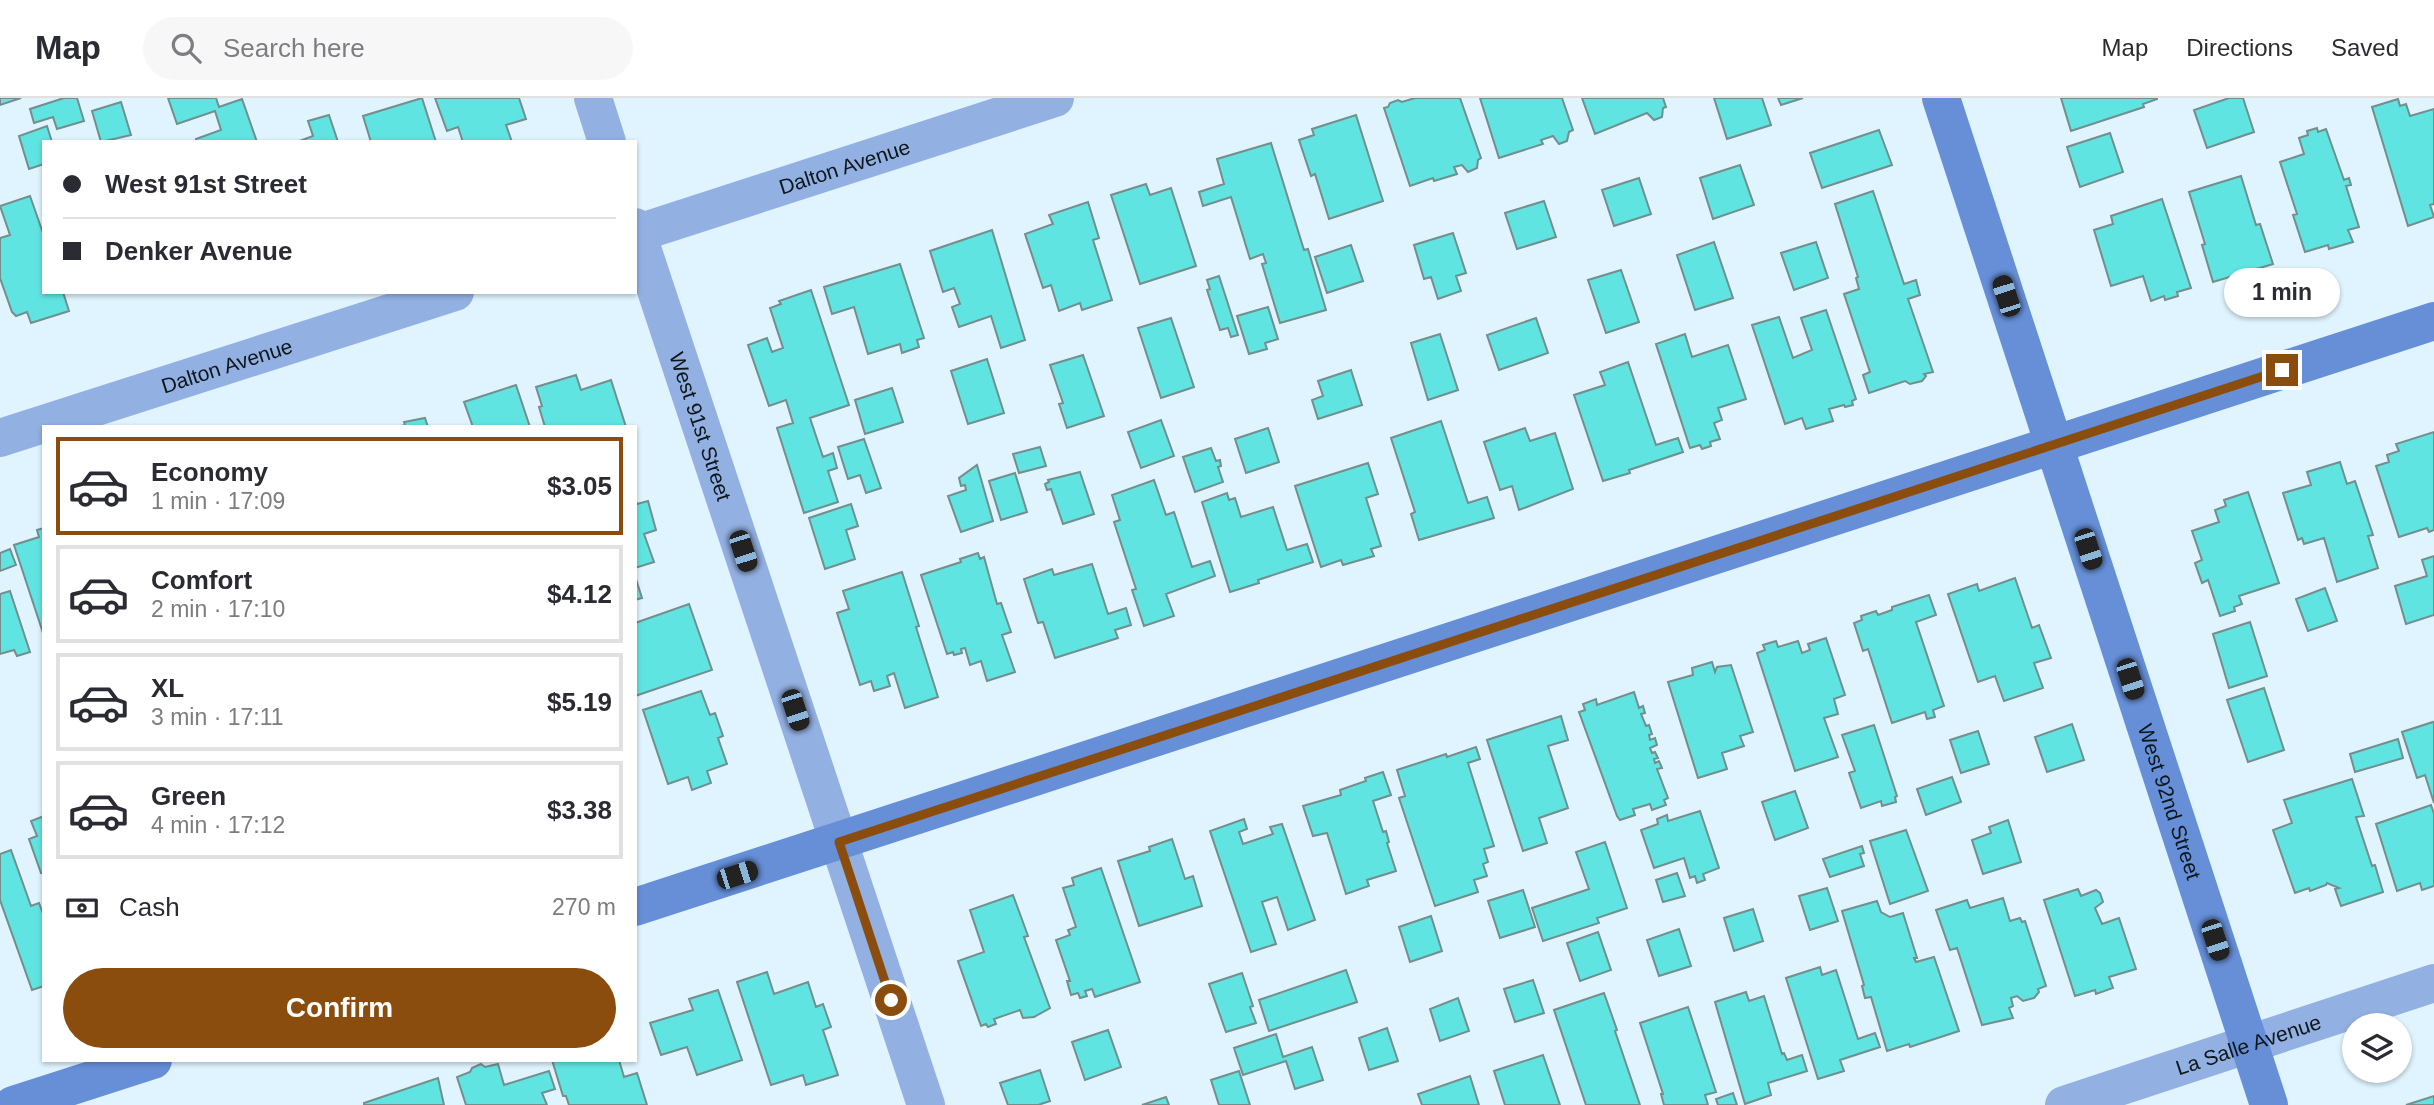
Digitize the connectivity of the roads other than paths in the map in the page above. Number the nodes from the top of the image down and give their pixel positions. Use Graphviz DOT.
graph roads {
  1 [pos="593,98"];
  2 [pos="1055,98"];
  3 [pos="1941,98"];
  4 [pos="606,140"];
  5 [pos="637,232"];
  6 [pos="637,235"];
  7 [pos="449,294"];
  8 [pos="2434,321"];
  9 [pos="42,425"];
  10 [pos="43,425"];
  11 [pos="0,439"];
  12 [pos="2054,445"];
  13 [pos="839,842"];
  14 [pos="637,906"];
  15 [pos="2434,983"];
  16 [pos="2249,1044"];
  17 [pos="147,1062"];
  18 [pos="13,1105"];
  19 [pos="926,1105"];
  20 [pos="2064,1105"];
  21 [pos="2269,1105"];
  1 -- 4 [label="street"];
  2 -- 5 [label="street, Dalton Avenue"];
  3 -- 12 [label="street, West 92nd Street"];
  6 -- 13 [label="street, West 91st Street"];
  7 -- 10 [label="street, Dalton Avenue"];
  8 -- 12 [label="street"];
  9 -- 11 [label="street, Dalton Avenue"];
  12 -- 13 [label="street"];
  12 -- 16 [label="street, West 92nd Street"];
  13 -- 14 [label="street"];
  13 -- 19 [label="street, West 91st Street"];
  15 -- 16 [label="street, La Salle Avenue"];
  16 -- 20 [label="street, La Salle Avenue"];
  16 -- 21 [label="street, West 92nd Street"];
  17 -- 18 [label="street"];
}
